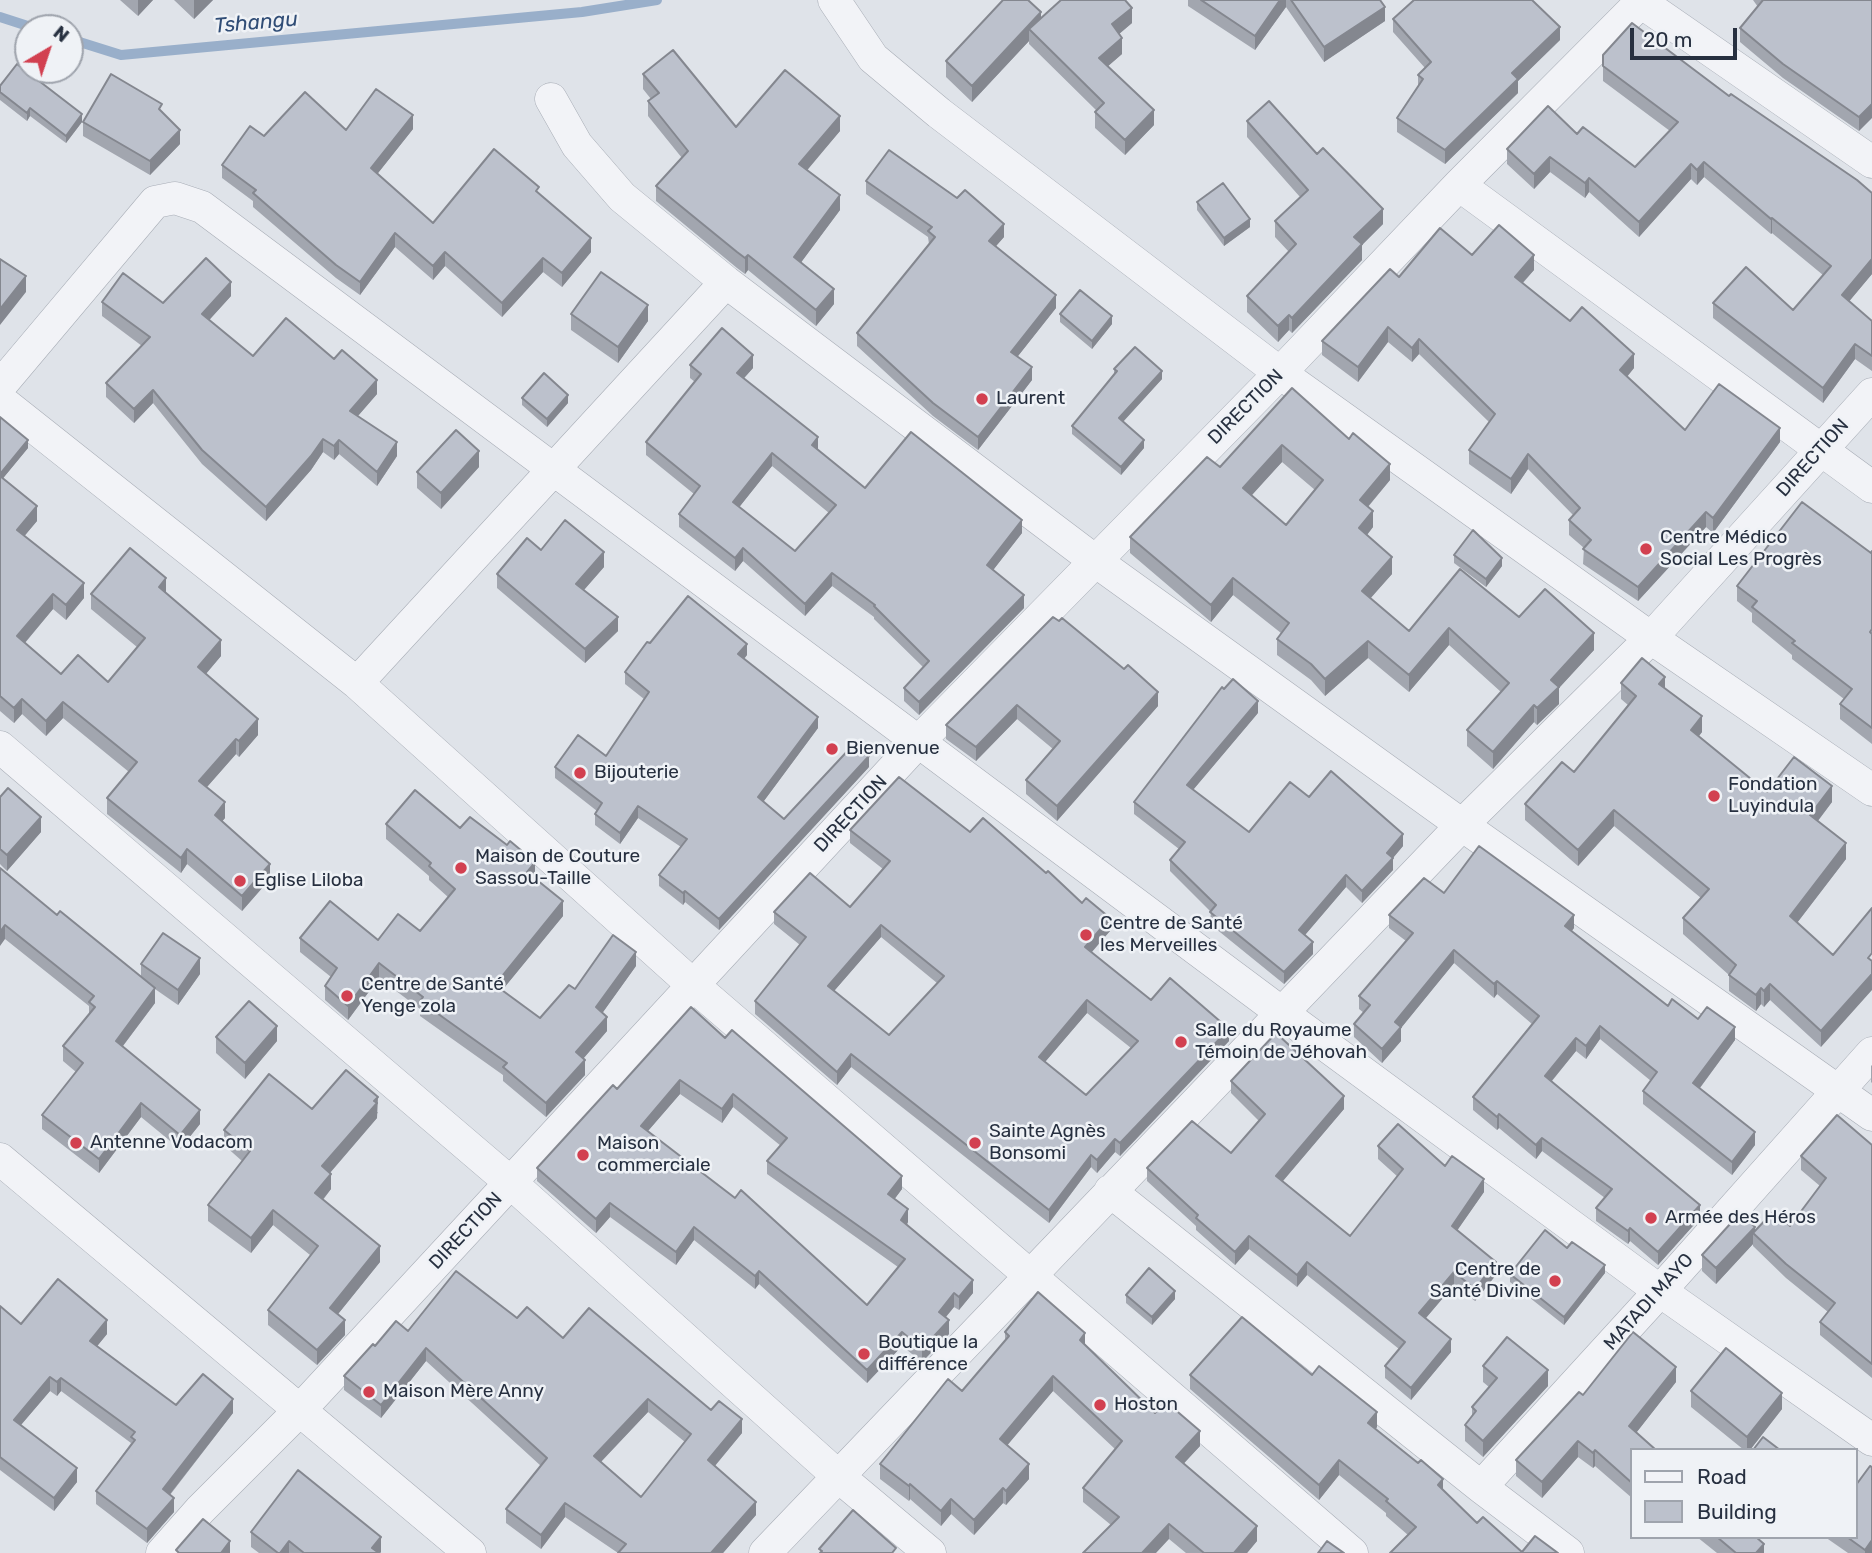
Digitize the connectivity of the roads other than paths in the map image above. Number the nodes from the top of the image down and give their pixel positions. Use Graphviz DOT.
graph roads {
  1 [pos="834,0"];
  2 [pos="1641,1"];
  3 [pos="551,99"];
  4 [pos="1872,162"];
  5 [pos="1460,185"];
  6 [pos="726,282"];
  7 [pos="1280,373"];
  8 [pos="0,386"];
  9 [pos="1872,394"];
  10 [pos="0,400"];
  11 [pos="1820,450"];
  12 [pos="552,471"];
  13 [pos="1872,487"];
  14 [pos="1094,560"];
  15 [pos="1651,638"];
  16 [pos="357,683"];
  17 [pos="919,741"];
  18 [pos="0,747"];
  19 [pos="1872,790"];
  20 [pos="1462,825"];
  21 [pos="694,986"];
  22 [pos="1282,1013"];
  23 [pos="1872,1053"];
  24 [pos="1839,1090"];
  25 [pos="1872,1115"];
  26 [pos="0,1159"];
  27 [pos="511,1183"];
  28 [pos="1110,1191"];
  29 [pos="1031,1274"];
  30 [pos="1660,1292"];
  31 [pos="300,1410"];
  32 [pos="1872,1440"];
  33 [pos="838,1476"];
  34 [pos="1481,1487"];
  35 [pos="162,1553"];
  36 [pos="470,1553"];
  37 [pos="765,1553"];
  38 [pos="930,1553"];
  39 [pos="1352,1553"];
  40 [pos="1568,1553"];
  1 -- 7 [label="street"];
  2 -- 4 [label="street"];
  2 -- 5 [label="street, DIRECTION"];
  3 -- 6 [label="street"];
  5 -- 7 [label="street, DIRECTION"];
  5 -- 11 [label="street"];
  6 -- 12 [label="street"];
  6 -- 14 [label="street"];
  7 -- 14 [label="street, DIRECTION"];
  7 -- 15 [label="street"];
  8 -- 12 [label="street"];
  9 -- 11 [label="street, DIRECTION"];
  10 -- 16 [label="street"];
  11 -- 13 [label="street"];
  11 -- 15 [label="street, DIRECTION"];
  12 -- 16 [label="street"];
  12 -- 17 [label="street"];
  14 -- 17 [label="street, DIRECTION"];
  14 -- 20 [label="street"];
  15 -- 19 [label="street"];
  15 -- 20 [label="street, DIRECTION"];
  16 -- 21 [label="street"];
  17 -- 21 [label="street, DIRECTION"];
  17 -- 22 [label="street"];
  18 -- 27 [label="street"];
  20 -- 22 [label="street, DIRECTION"];
  20 -- 24 [label="street"];
  21 -- 27 [label="street, DIRECTION"];
  21 -- 29 [label="street"];
  22 -- 28 [label="street, DIRECTION"];
  22 -- 30 [label="street"];
  23 -- 24 [label="street, MATADI MAYO"];
  24 -- 25 [label="street"];
  24 -- 30 [label="street, MATADI MAYO"];
  26 -- 31 [label="street"];
  27 -- 31 [label="street, DIRECTION"];
  27 -- 33 [label="street"];
  28 -- 29 [label="street, DIRECTION"];
  28 -- 34 [label="street"];
  29 -- 33 [label="street, DIRECTION"];
  29 -- 39 [label="street"];
  30 -- 32 [label="street"];
  30 -- 34 [label="street, MATADI MAYO"];
  31 -- 35 [label="street, DIRECTION"];
  31 -- 36 [label="street"];
  33 -- 37 [label="street, DIRECTION"];
  33 -- 38 [label="street"];
  34 -- 40 [label="street"];
}
